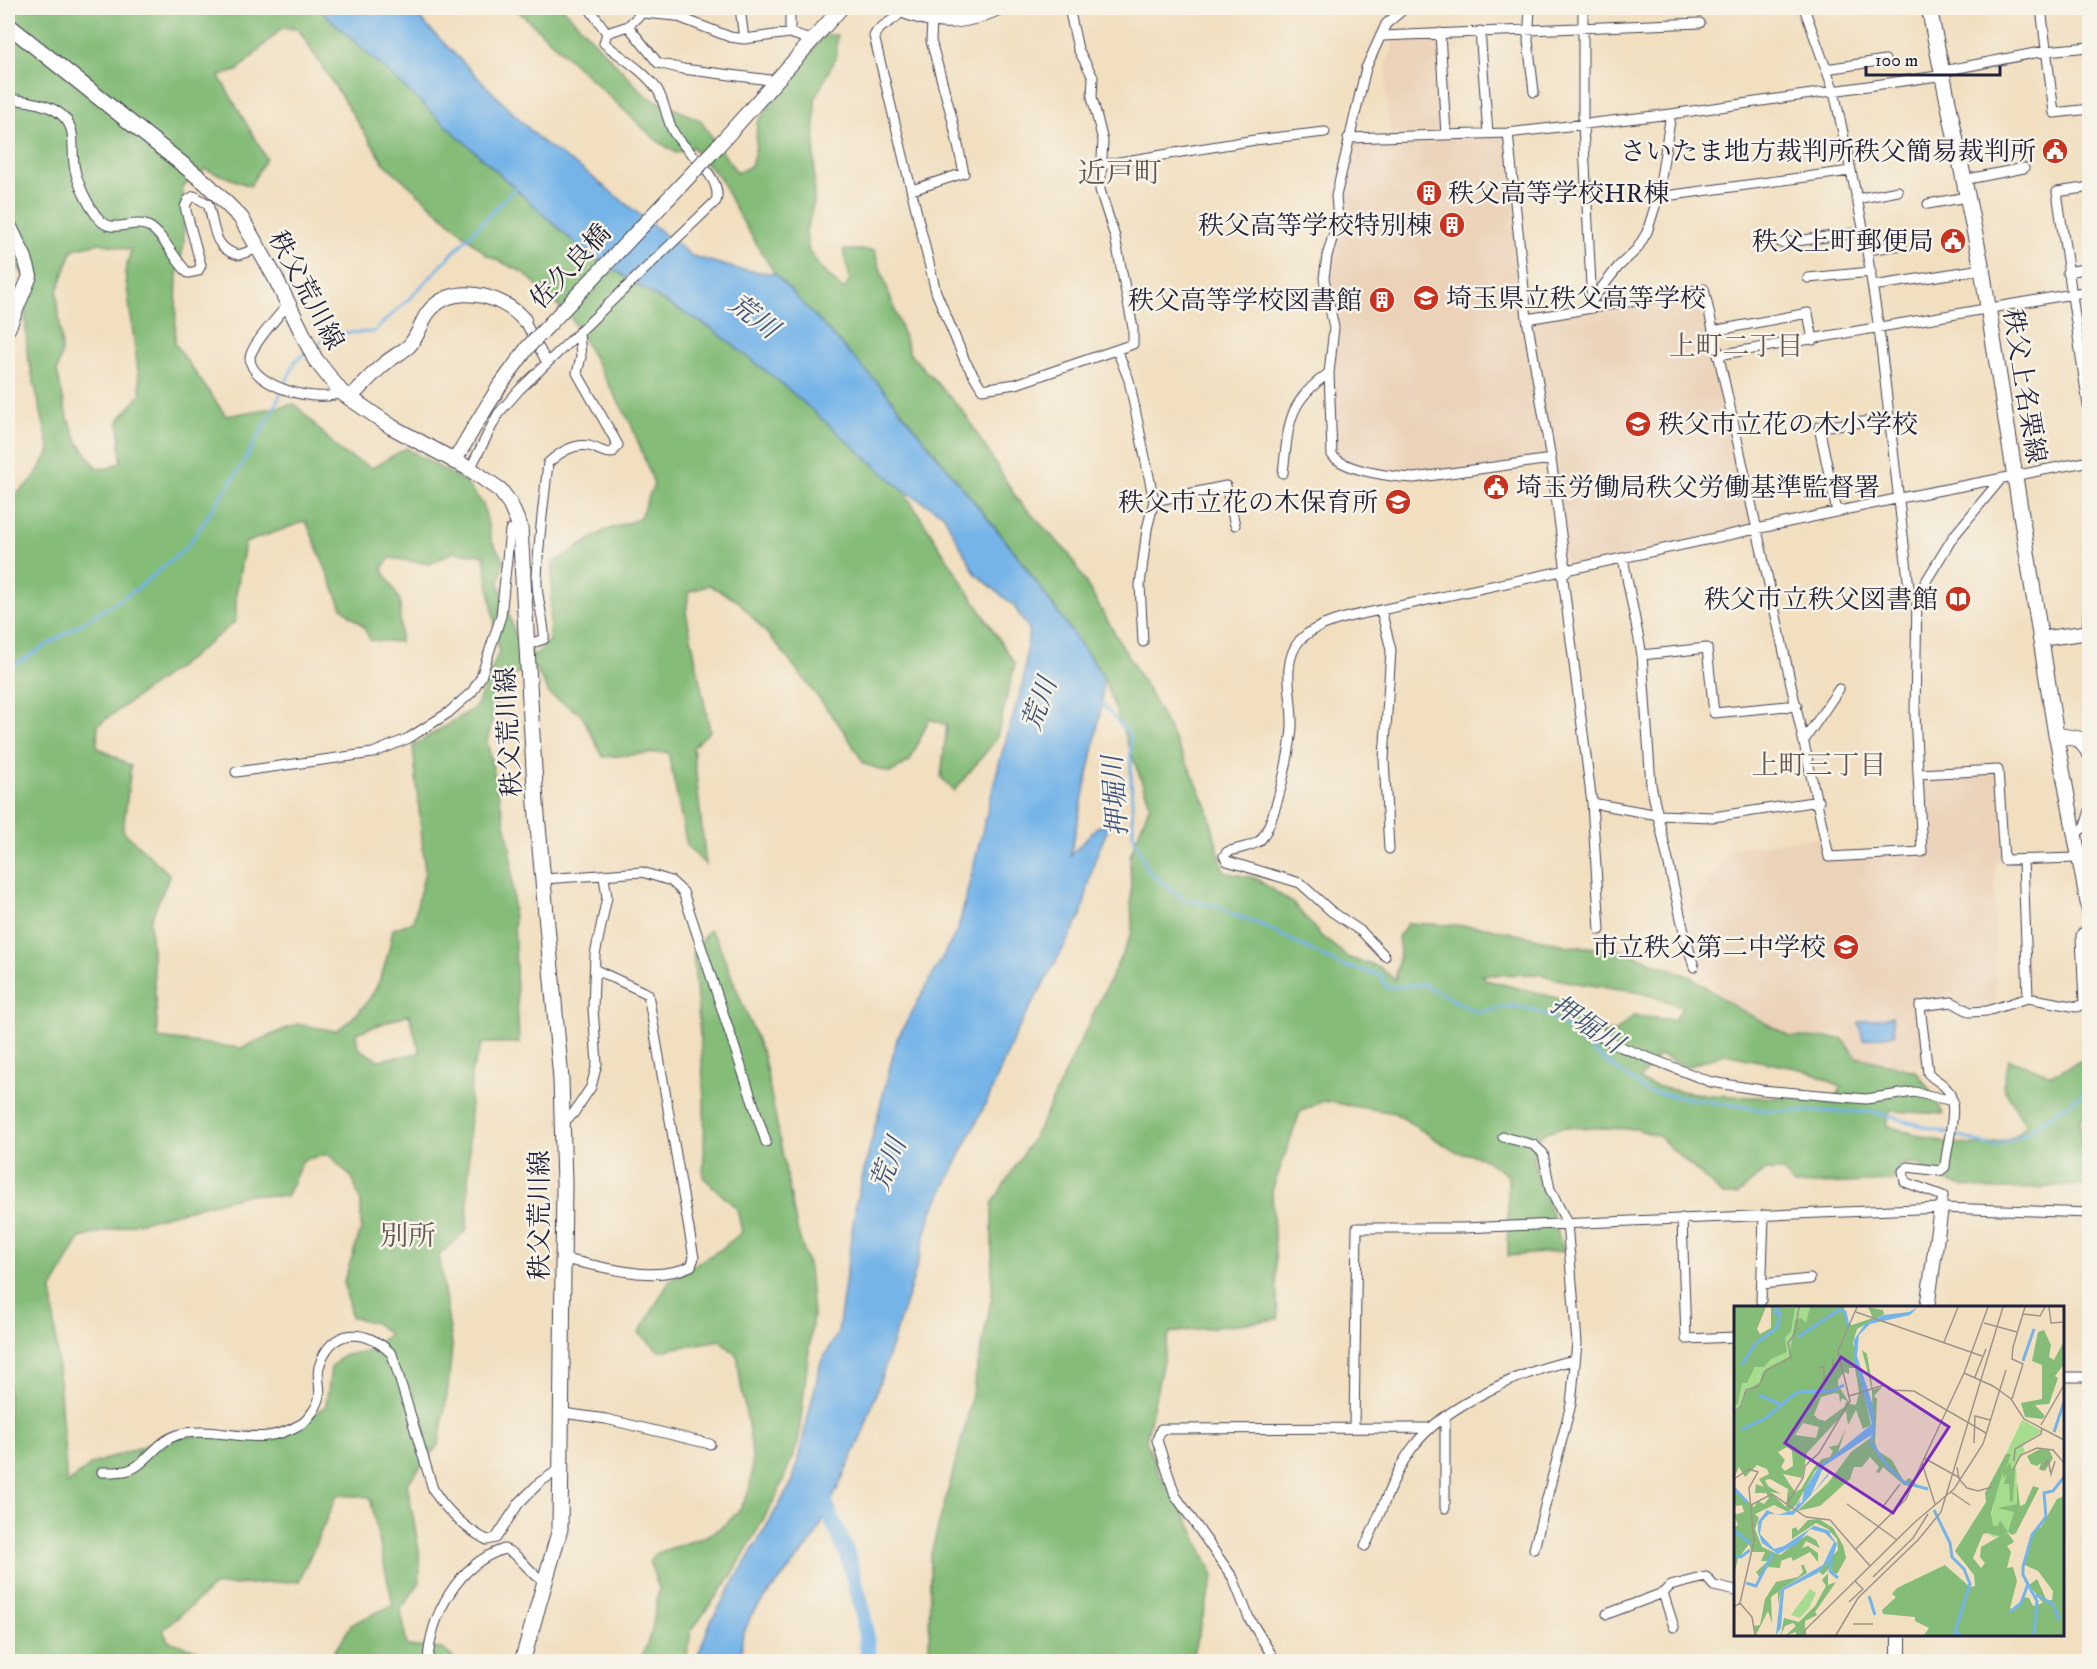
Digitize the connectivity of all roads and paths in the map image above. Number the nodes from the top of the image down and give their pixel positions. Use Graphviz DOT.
graph roads {
  1 [pos="589,8"];
  2 [pos="740,8"];
  3 [pos="790,8"];
  4 [pos="841,8"];
  5 [pos="998,8"];
  6 [pos="1069,8"];
  7 [pos="1405,8"];
  8 [pos="1530,8"];
  9 [pos="1583,8"];
  10 [pos="1804,8"];
  11 [pos="1929,8"];
  12 [pos="2041,8"];
  13 [pos="899,9"];
  14 [pos="645,10"];
  15 [pos="932,20"];
  16 [pos="1700,22"];
  17 [pos="8,25"];
  18 [pos="628,26"];
  19 [pos="1583,28"];
  20 [pos="1530,29"];
  21 [pos="1480,31"];
  22 [pos="607,33"];
  23 [pos="790,33"];
  24 [pos="1440,33"];
  25 [pos="1382,36"];
  26 [pos="744,39"];
  27 [pos="813,41"];
  28 [pos="2090,47"];
  29 [pos="2045,51"];
  30 [pos="1886,60"];
  31 [pos="1826,69"];
  32 [pos="1944,73"];
  33 [pos="778,81"];
  34 [pos="1834,91"];
  35 [pos="1534,92"];
  36 [pos="8,99"];
  37 [pos="2090,109"];
  38 [pos="1671,114"];
  39 [pos="1583,124"];
  40 [pos="1324,132"];
  41 [pos="1488,133"];
  42 [pos="1508,133"];
  43 [pos="1446,135"];
  44 [pos="1348,138"];
  45 [pos="1101,165"];
  46 [pos="2024,168"];
  47 [pos="1850,171"];
  48 [pos="1963,180"];
  49 [pos="2090,187"];
  50 [pos="912,190"];
  51 [pos="1898,191"];
  52 [pos="1658,197"];
  53 [pos="1967,197"];
  54 [pos="1856,199"];
  55 [pos="1928,204"];
  56 [pos="8,223"];
  57 [pos="1864,231"];
  58 [pos="1781,243"];
  59 [pos="1902,245"];
  60 [pos="260,248"];
  61 [pos="1867,250"];
  62 [pos="2090,268"];
  63 [pos="1982,269"];
  64 [pos="1870,272"];
  65 [pos="2067,272"];
  66 [pos="1808,278"];
  67 [pos="1873,286"];
  68 [pos="2090,291"];
  69 [pos="2070,294"];
  70 [pos="1593,303"];
  71 [pos="288,304"];
  72 [pos="1987,307"];
  73 [pos="1527,319"];
  74 [pos="524,320"];
  75 [pos="8,329"];
  76 [pos="1879,329"];
  77 [pos="1713,331"];
  78 [pos="579,333"];
  79 [pos="1814,340"];
  80 [pos="1117,350"];
  81 [pos="1718,356"];
  82 [pos="547,363"];
  83 [pos="1329,373"];
  84 [pos="346,395"];
  85 [pos="1890,419"];
  86 [pos="2090,419"];
  87 [pos="1551,459"];
  88 [pos="2090,461"];
  89 [pos="454,462"];
  90 [pos="470,469"];
  91 [pos="1283,473"];
  92 [pos="2008,477"];
  93 [pos="1900,498"];
  94 [pos="1154,501"];
  95 [pos="1837,512"];
  96 [pos="1235,525"];
  97 [pos="520,527"];
  98 [pos="1755,530"];
  99 [pos="1623,558"];
  100 [pos="1564,572"];
  101 [pos="2090,582"];
  102 [pos="1917,596"];
  103 [pos="1381,610"];
  104 [pos="2088,631"];
  105 [pos="2040,639"];
  106 [pos="1143,642"];
  107 [pos="527,645"];
  108 [pos="1642,655"];
  109 [pos="2090,679"];
  110 [pos="1839,689"];
  111 [pos="1797,705"];
  112 [pos="2056,735"];
  113 [pos="1804,739"];
  114 [pos="2090,753"];
  115 [pos="236,772"];
  116 [pos="1918,774"];
  117 [pos="1819,801"];
  118 [pos="1592,803"];
  119 [pos="2090,810"];
  120 [pos="1658,815"];
  121 [pos="2074,834"];
  122 [pos="1389,849"];
  123 [pos="2078,858"];
  124 [pos="2023,861"];
  125 [pos="604,877"];
  126 [pos="544,879"];
  127 [pos="2090,916"];
  128 [pos="2090,929"];
  129 [pos="1600,930"];
  130 [pos="1385,956"];
  131 [pos="1694,967"];
  132 [pos="596,970"];
  133 [pos="2028,998"];
  134 [pos="1596,1026"];
  135 [pos="1953,1101"];
  136 [pos="562,1123"];
  137 [pos="1503,1137"];
  138 [pos="766,1142"];
  139 [pos="1941,1208"];
  140 [pos="2090,1213"];
  141 [pos="1764,1215"];
  142 [pos="1682,1218"];
  143 [pos="1567,1223"];
  144 [pos="563,1259"];
  145 [pos="1810,1279"];
  146 [pos="1762,1284"];
  147 [pos="1761,1301"];
  148 [pos="1927,1306"];
  149 [pos="1734,1337"];
  150 [pos="1575,1360"];
  151 [pos="2064,1377"];
  152 [pos="2090,1377"];
  153 [pos="563,1413"];
  154 [pos="1445,1418"];
  155 [pos="1354,1426"];
  156 [pos="1428,1428"];
  157 [pos="710,1444"];
  158 [pos="563,1467"];
  159 [pos="102,1473"];
  160 [pos="1445,1508"];
  161 [pos="1365,1546"];
  162 [pos="1534,1549"];
  163 [pos="546,1582"];
  164 [pos="1734,1591"];
  165 [pos="1663,1593"];
  166 [pos="1607,1614"];
  167 [pos="1674,1628"];
  168 [pos="1899,1636"];
  169 [pos="428,1662"];
  170 [pos="522,1662"];
  171 [pos="1276,1662"];
  172 [pos="1899,1662"];
  1 -- 22 [label="street"];
  2 -- 26 [label="street"];
  3 -- 23 [label="street"];
  4 -- 27 [label="street, 佐久良橋"];
  5 -- 15 [label="street"];
  6 -- 45 [label="street"];
  7 -- 25 [label="street"];
  8 -- 20 [label="street"];
  9 -- 19 [label="street"];
  10 -- 31 [label="street"];
  11 -- 32 [label="main road, 秩父上名栗線"];
  12 -- 29 [label="street"];
  13 -- 15 [label="street"];
  13 -- 50 [label="street"];
  14 -- 18 [label="street"];
  14 -- 26 [label="street"];
  15 -- 50 [label="street"];
  16 -- 19 [label="street"];
  17 -- 60 [label="main road, 秩父荒川線"];
  18 -- 22 [label="street"];
  18 -- 33 [label="street"];
  19 -- 20 [label="street"];
  19 -- 39 [label="street"];
  20 -- 21 [label="street"];
  20 -- 35 [label="street"];
  21 -- 24 [label="street"];
  21 -- 41 [label="street"];
  22 -- 78 [label="street"];
  23 -- 26 [label="street"];
  23 -- 27 [label="street"];
  24 -- 25 [label="street"];
  24 -- 43 [label="street"];
  25 -- 44 [label="street"];
  27 -- 33 [label="street, 佐久良橋"];
  28 -- 29 [label="street"];
  29 -- 32 [label="street"];
  29 -- 37 [label="street"];
  30 -- 31 [label="street"];
  31 -- 34 [label="street"];
  32 -- 34 [label="street"];
  32 -- 48 [label="main road, 秩父上名栗線"];
  33 -- 89 [label="street, 佐久良橋, bridge"];
  34 -- 38 [label="street"];
  34 -- 47 [label="street"];
  36 -- 60 [label="street"];
  38 -- 39 [label="street"];
  38 -- 52 [label="street"];
  39 -- 42 [label="street"];
  39 -- 70 [label="street"];
  40 -- 45 [label="street"];
  41 -- 42 [label="street"];
  41 -- 43 [label="street"];
  42 -- 73 [label="street"];
  43 -- 44 [label="street"];
  44 -- 83 [label="street"];
  45 -- 80 [label="street"];
  46 -- 48 [label="street"];
  47 -- 52 [label="street"];
  47 -- 54 [label="street"];
  48 -- 53 [label="main road, 秩父上名栗線"];
  49 -- 65 [label="street"];
  50 -- 80 [label="street"];
  51 -- 54 [label="street"];
  52 -- 70 [label="street"];
  53 -- 55 [label="street"];
  53 -- 63 [label="main road, 秩父上名栗線"];
  54 -- 57 [label="street"];
  56 -- 75 [label="street"];
  57 -- 58 [label="street"];
  57 -- 61 [label="street"];
  59 -- 61 [label="street"];
  60 -- 71 [label="main road, 秩父荒川線"];
  61 -- 64 [label="street"];
  62 -- 65 [label="street"];
  63 -- 67 [label="street"];
  63 -- 72 [label="main road, 秩父上名栗線"];
  64 -- 66 [label="street"];
  64 -- 67 [label="street"];
  65 -- 69 [label="street"];
  67 -- 76 [label="street"];
  68 -- 69 [label="street"];
  69 -- 72 [label="street"];
  69 -- 86 [label="street"];
  70 -- 73 [label="street"];
  70 -- 77 [label="street"];
  71 -- 84 [label="main road, 秩父荒川線"];
  71 -- 84 [label="street"];
  72 -- 76 [label="street"];
  72 -- 92 [label="main road, 秩父上名栗線"];
  73 -- 87 [label="street"];
  74 -- 82 [label="street"];
  74 -- 84 [label="street"];
  76 -- 79 [label="street"];
  76 -- 85 [label="street"];
  77 -- 79 [label="street"];
  77 -- 81 [label="street"];
  78 -- 82 [label="street"];
  78 -- 107 [label="street"];
  79 -- 81 [label="street"];
  80 -- 94 [label="street"];
  81 -- 98 [label="street"];
  82 -- 90 [label="street"];
  83 -- 87 [label="street"];
  83 -- 91 [label="street"];
  84 -- 89 [label="main road, 秩父荒川線"];
  85 -- 93 [label="street"];
  85 -- 95 [label="street"];
  87 -- 100 [label="street"];
  88 -- 92 [label="street"];
  89 -- 90 [label="main road, 秩父荒川線"];
  90 -- 97 [label="main road, 秩父荒川線"];
  92 -- 93 [label="street"];
  92 -- 102 [label="street"];
  92 -- 105 [label="main road, 秩父上名栗線"];
  93 -- 95 [label="street"];
  93 -- 102 [label="street"];
  94 -- 96 [label="street"];
  94 -- 106 [label="street"];
  95 -- 98 [label="street"];
  97 -- 107 [label="main road, 秩父荒川線"];
  97 -- 115 [label="street"];
  98 -- 99 [label="street"];
  98 -- 111 [label="street"];
  99 -- 100 [label="street"];
  99 -- 108 [label="street"];
  100 -- 103 [label="street"];
  100 -- 118 [label="street"];
  101 -- 104 [label="street"];
  102 -- 116 [label="street"];
  103 -- 122 [label="street"];
  103 -- 130 [label="street"];
  104 -- 105 [label="street"];
  104 -- 109 [label="street"];
  105 -- 112 [label="main road, 秩父上名栗線"];
  107 -- 126 [label="main road, 秩父荒川線"];
  108 -- 111 [label="street"];
  108 -- 120 [label="street"];
  110 -- 113 [label="street"];
  111 -- 113 [label="street"];
  112 -- 114 [label="main road"];
  112 -- 121 [label="street"];
  113 -- 117 [label="street"];
  116 -- 117 [label="street"];
  116 -- 124 [label="street"];
  117 -- 120 [label="street"];
  118 -- 120 [label="street"];
  118 -- 129 [label="street"];
  119 -- 121 [label="street"];
  120 -- 131 [label="street"];
  121 -- 123 [label="street"];
  123 -- 124 [label="street"];
  123 -- 127 [label="street"];
  124 -- 133 [label="street"];
  125 -- 126 [label="street"];
  125 -- 132 [label="street"];
  125 -- 138 [label="street"];
  126 -- 136 [label="main road, 秩父荒川線"];
  128 -- 133 [label="street"];
  132 -- 136 [label="street"];
  132 -- 144 [label="street"];
  133 -- 135 [label="street"];
  134 -- 135 [label="street"];
  135 -- 139 [label="street"];
  136 -- 144 [label="main road, 秩父荒川線"];
  137 -- 143 [label="street"];
  139 -- 140 [label="street"];
  139 -- 141 [label="street"];
  139 -- 148 [label="street"];
  141 -- 142 [label="street"];
  141 -- 146 [label="street"];
  142 -- 143 [label="street"];
  142 -- 149 [label="street"];
  143 -- 150 [label="street"];
  143 -- 155 [label="street"];
  144 -- 153 [label="main road, 秩父荒川線"];
  145 -- 146 [label="street"];
  146 -- 147 [label="street"];
  150 -- 154 [label="street"];
  150 -- 162 [label="street"];
  151 -- 152 [label="street"];
  153 -- 157 [label="street"];
  153 -- 158 [label="main road, 秩父荒川線"];
  154 -- 156 [label="street"];
  154 -- 160 [label="street"];
  155 -- 156 [label="street"];
  155 -- 171 [label="street"];
  156 -- 161 [label="street"];
  158 -- 159 [label="street"];
  158 -- 163 [label="main road, 秩父荒川線"];
  163 -- 169 [label="street"];
  163 -- 170 [label="main road, 秩父荒川線"];
  164 -- 165 [label="street"];
  165 -- 166 [label="street"];
  165 -- 167 [label="street"];
  168 -- 172 [label="street"];
}
